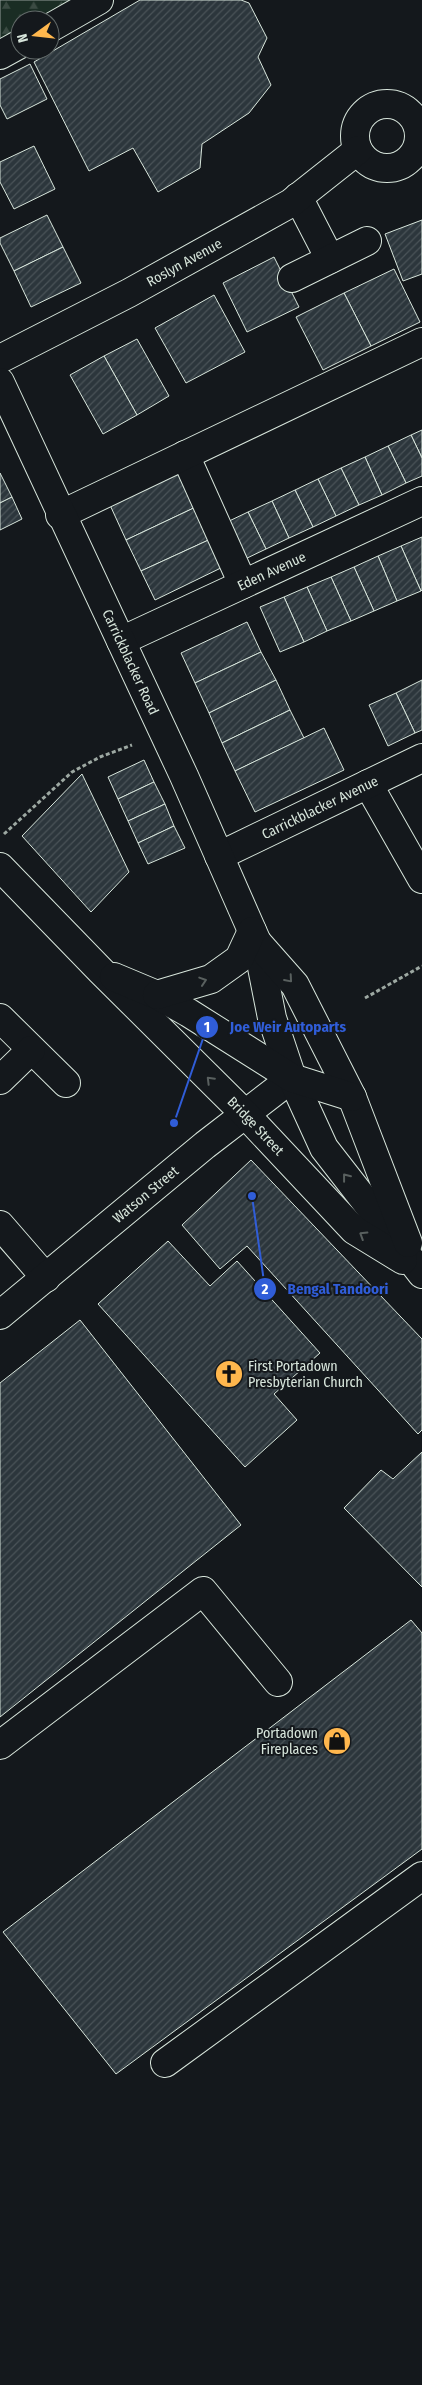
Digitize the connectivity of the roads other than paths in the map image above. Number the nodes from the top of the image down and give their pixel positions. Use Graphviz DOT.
graph roads {
  1 [pos="99,0"];
  2 [pos="60,22"];
  3 [pos="417,112"];
  4 [pos="358,150"];
  5 [pos="298,197"];
  6 [pos="367,241"];
  7 [pos="330,259"];
  8 [pos="292,278"];
  9 [pos="422,342"];
  10 [pos="0,359"];
  11 [pos="0,382"];
  12 [pos="185,455"];
  13 [pos="422,501"];
  14 [pos="60,514"];
  15 [pos="243,584"];
  16 [pos="122,641"];
  17 [pos="422,758"];
  18 [pos="368,784"];
  19 [pos="219,856"];
  20 [pos="0,867"];
  21 [pos="422,879"];
  22 [pos="255,936"];
  23 [pos="101,971"];
  24 [pos="157,995"];
  25 [pos="0,1018"];
  26 [pos="32,1050"];
  27 [pos="292,1078"];
  28 [pos="0,1080"];
  29 [pos="66,1083"];
  30 [pos="352,1097"];
  31 [pos="245,1114"];
  32 [pos="0,1225"];
  33 [pos="420,1272"];
  34 [pos="46,1278"];
  35 [pos="0,1314"];
  36 [pos="278,1682"];
  37 [pos="0,1745"];
  38 [pos="422,1876"];
  39 [pos="165,2063"];
  1 -- 2 [label="street"];
  3 -- 4 [label="street"];
  3 -- 4 [label="street"];
  4 -- 5 [label="street, Roslyn Avenue"];
  5 -- 7 [label="street"];
  5 -- 10 [label="street, Roslyn Avenue"];
  6 -- 7 [label="street"];
  7 -- 8 [label="street"];
  9 -- 12 [label="street"];
  11 -- 14 [label="street, Carrickblacker Road"];
  12 -- 14 [label="street"];
  12 -- 15 [label="street"];
  13 -- 15 [label="street, Eden Avenue"];
  14 -- 16 [label="street, Carrickblacker Road"];
  15 -- 16 [label="street, Eden Avenue"];
  16 -- 19 [label="street, Carrickblacker Road"];
  17 -- 18 [label="street, Carrickblacker Avenue"];
  18 -- 19 [label="street, Carrickblacker Avenue"];
  18 -- 21 [label="street"];
  19 -- 22 [label="street, Carrickblacker Road"];
  20 -- 23 [label="street, Bridge Street"];
  24 -- 22 [label="street, one-way"];
  22 -- 27 [label="street, Carrickblacker Road"];
  22 -- 30 [label="street, Carrickblacker Road, one-way"];
  23 -- 24 [label="street, Bridge Street"];
  31 -- 23 [label="street, Bridge Street, one-way"];
  24 -- 27 [label="street, Bridge Street"];
  25 -- 26 [label="street"];
  26 -- 28 [label="street"];
  26 -- 29 [label="street"];
  27 -- 30 [label="street, Bridge Street"];
  27 -- 31 [label="street, Watson Street"];
  33 -- 27 [label="street, one-way"];
  30 -- 33 [label="street"];
  33 -- 31 [label="street, Bridge Street, one-way"];
  31 -- 34 [label="street, Watson Street"];
  32 -- 34 [label="street"];
  34 -- 35 [label="street, Watson Street"];
  36 -- 37 [label="street"];
  38 -- 39 [label="street"];
}
